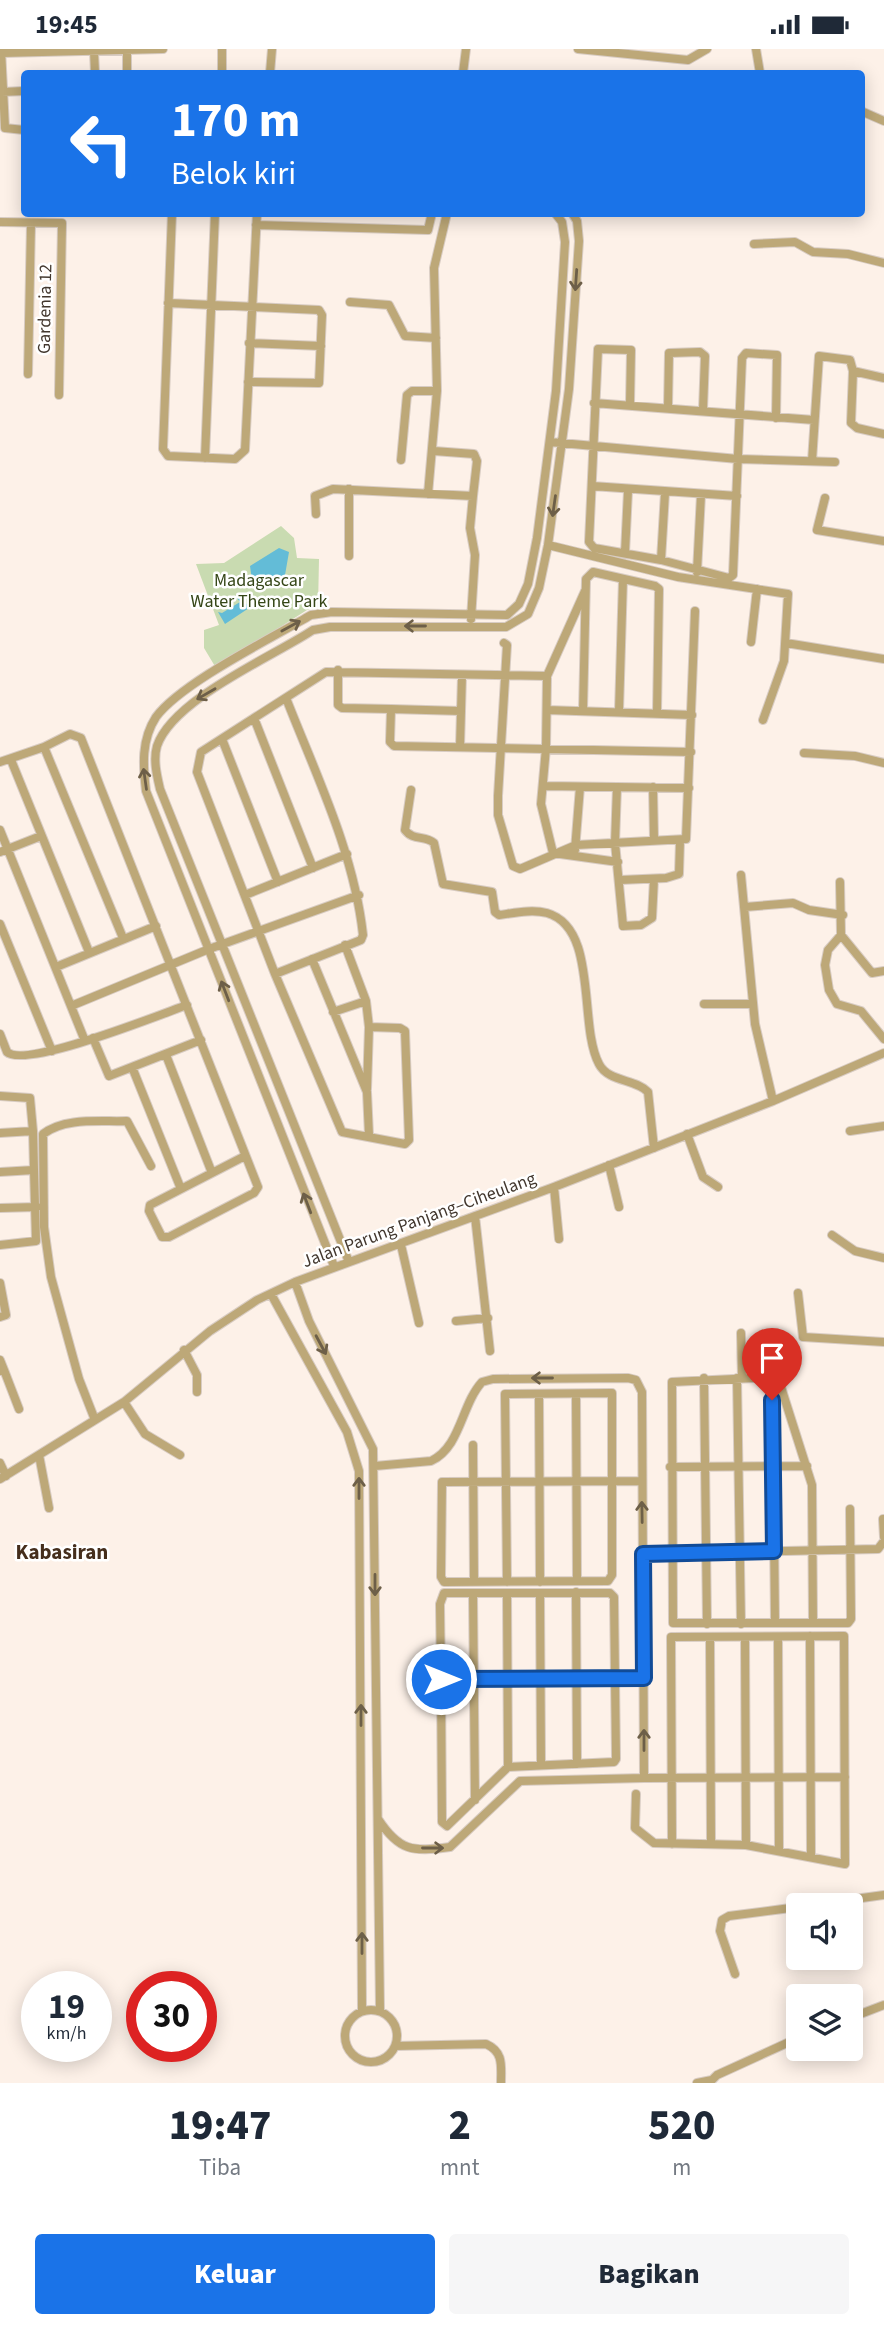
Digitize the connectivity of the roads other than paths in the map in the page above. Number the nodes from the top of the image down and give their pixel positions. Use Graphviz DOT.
graph roads {
  1 [pos="163,49"];
  2 [pos="222,49"];
  3 [pos="272,49"];
  4 [pos="466,49"];
  5 [pos="578,49"];
  6 [pos="707,49"];
  7 [pos="755,49"];
  8 [pos="127,50"];
  9 [pos="2,51"];
  10 [pos="94,51"];
  11 [pos="95,70"];
  12 [pos="127,70"];
  13 [pos="222,70"];
  14 [pos="270,70"];
  15 [pos="463,70"];
  16 [pos="759,70"];
  17 [pos="21,91"];
  18 [pos="2,92"];
  19 [pos="865,113"];
  20 [pos="884,121"];
  21 [pos="21,130"];
  22 [pos="172,217"];
  23 [pos="215,217"];
  24 [pos="257,217"];
  25 [pos="431,217"];
  26 [pos="445,217"];
  27 [pos="558,217"];
  28 [pos="574,217"];
  29 [pos="0,222"];
  30 [pos="31,223"];
  31 [pos="256,225"];
  32 [pos="754,244"];
  33 [pos="884,263"];
  34 [pos="350,302"];
  35 [pos="168,303"];
  36 [pos="211,305"];
  37 [pos="251,306"];
  38 [pos="436,338"];
  39 [pos="249,343"];
  40 [pos="321,346"];
  41 [pos="853,372"];
  42 [pos="28,373"];
  43 [pos="884,378"];
  44 [pos="248,382"];
  45 [pos="436,391"];
  46 [pos="59,395"];
  47 [pos="594,403"];
  48 [pos="630,404"];
  49 [pos="668,407"];
  50 [pos="703,410"];
  51 [pos="740,416"];
  52 [pos="776,418"];
  53 [pos="814,420"];
  54 [pos="884,434"];
  55 [pos="550,442"];
  56 [pos="562,443"];
  57 [pos="592,445"];
  58 [pos="433,451"];
  59 [pos="205,458"];
  60 [pos="738,459"];
  61 [pos="401,460"];
  62 [pos="812,461"];
  63 [pos="835,462"];
  64 [pos="592,486"];
  65 [pos="349,489"];
  66 [pos="628,491"];
  67 [pos="665,493"];
  68 [pos="428,494"];
  69 [pos="701,495"];
  70 [pos="472,496"];
  71 [pos="737,496"];
  72 [pos="825,498"];
  73 [pos="316,515"];
  74 [pos="884,541"];
  75 [pos="548,545"];
  76 [pos="625,553"];
  77 [pos="349,556"];
  78 [pos="662,560"];
  79 [pos="697,572"];
  80 [pos="622,579"];
  81 [pos="757,589"];
  82 [pos="585,591"];
  83 [pos="695,611"];
  84 [pos="472,615"];
  85 [pos="507,615"];
  86 [pos="471,627"];
  87 [pos="506,627"];
  88 [pos="751,642"];
  89 [pos="786,643"];
  90 [pos="884,659"];
  91 [pos="338,670"];
  92 [pos="462,675"];
  93 [pos="503,675"];
  94 [pos="547,676"];
  95 [pos="286,698"];
  96 [pos="391,709"];
  97 [pos="547,710"];
  98 [pos="461,711"];
  99 [pos="583,711"];
  100 [pos="620,711"];
  101 [pos="657,713"];
  102 [pos="692,715"];
  103 [pos="254,718"];
  104 [pos="763,720"];
  105 [pos="222,739"];
  106 [pos="44,747"];
  107 [pos="460,747"];
  108 [pos="546,748"];
  109 [pos="501,749"];
  110 [pos="691,752"];
  111 [pos="804,753"];
  112 [pos="11,760"];
  113 [pos="0,762"];
  114 [pos="884,763"];
  115 [pos="544,786"];
  116 [pos="580,787"];
  117 [pos="617,787"];
  118 [pos="653,787"];
  119 [pos="689,788"];
  120 [pos="411,790"];
  121 [pos="0,830"];
  122 [pos="41,836"];
  123 [pos="654,839"];
  124 [pos="680,841"];
  125 [pos="615,843"];
  126 [pos="576,845"];
  127 [pos="4,850"];
  128 [pos="553,853"];
  129 [pos="347,854"];
  130 [pos="575,856"];
  131 [pos="618,862"];
  132 [pos="313,868"];
  133 [pos="741,875"];
  134 [pos="654,879"];
  135 [pos="620,880"];
  136 [pos="278,882"];
  137 [pos="840,882"];
  138 [pos="245,895"];
  139 [pos="359,895"];
  140 [pos="745,907"];
  141 [pos="843,915"];
  142 [pos="0,925"];
  143 [pos="156,926"];
  144 [pos="261,930"];
  145 [pos="841,935"];
  146 [pos="123,938"];
  147 [pos="224,944"];
  148 [pos="345,945"];
  149 [pos="209,949"];
  150 [pos="89,952"];
  151 [pos="312,959"];
  152 [pos="172,965"];
  153 [pos="56,967"];
  154 [pos="884,971"];
  155 [pos="275,974"];
  156 [pos="366,1001"];
  157 [pos="704,1004"];
  158 [pos="752,1004"];
  159 [pos="187,1005"];
  160 [pos="71,1006"];
  161 [pos="333,1012"];
  162 [pos="369,1027"];
  163 [pos="0,1034"];
  164 [pos="89,1039"];
  165 [pos="884,1039"];
  166 [pos="201,1040"];
  167 [pos="52,1051"];
  168 [pos="884,1053"];
  169 [pos="166,1055"];
  170 [pos="132,1067"];
  171 [pos="367,1092"];
  172 [pos="0,1095"];
  173 [pos="773,1101"];
  174 [pos="884,1126"];
  175 [pos="33,1131"];
  176 [pos="850,1131"];
  177 [pos="0,1133"];
  178 [pos="369,1135"];
  179 [pos="687,1135"];
  180 [pos="654,1148"];
  181 [pos="245,1156"];
  182 [pos="609,1165"];
  183 [pos="151,1166"];
  184 [pos="34,1170"];
  185 [pos="0,1171"];
  186 [pos="212,1173"];
  187 [pos="554,1187"];
  188 [pos="718,1187"];
  189 [pos="181,1189"];
  190 [pos="37,1207"];
  191 [pos="619,1207"];
  192 [pos="0,1208"];
  193 [pos="475,1216"];
  194 [pos="832,1235"];
  195 [pos="559,1239"];
  196 [pos="0,1245"];
  197 [pos="401,1245"];
  198 [pos="884,1258"];
  199 [pos="349,1262"];
  200 [pos="334,1266"];
  201 [pos="295,1282"];
  202 [pos="0,1283"];
  203 [pos="798,1293"];
  204 [pos="271,1294"];
  205 [pos="0,1317"];
  206 [pos="488,1318"];
  207 [pos="456,1321"];
  208 [pos="419,1323"];
  209 [pos="741,1333"];
  210 [pos="772,1339"];
  211 [pos="884,1342"];
  212 [pos="184,1350"];
  213 [pos="491,1350"];
  214 [pos="0,1360"];
  215 [pos="2,1370"];
  216 [pos="772,1377"];
  217 [pos="704,1378"];
  218 [pos="739,1378"];
  219 [pos="197,1392"];
  220 [pos="539,1394"];
  221 [pos="576,1394"];
  222 [pos="124,1402"];
  223 [pos="19,1409"];
  224 [pos="95,1420"];
  225 [pos="473,1445"];
  226 [pos="39,1455"];
  227 [pos="180,1455"];
  228 [pos="0,1463"];
  229 [pos="374,1466"];
  230 [pos="773,1466"];
  231 [pos="807,1466"];
  232 [pos="670,1467"];
  233 [pos="705,1467"];
  234 [pos="738,1467"];
  235 [pos="3,1478"];
  236 [pos="540,1481"];
  237 [pos="576,1481"];
  238 [pos="613,1481"];
  239 [pos="642,1481"];
  240 [pos="473,1482"];
  241 [pos="506,1482"];
  242 [pos="49,1508"];
  243 [pos="850,1509"];
  244 [pos="883,1519"];
  245 [pos="884,1539"];
  246 [pos="850,1550"];
  247 [pos="774,1551"];
  248 [pos="812,1551"];
  249 [pos="740,1552"];
  250 [pos="671,1553"];
  251 [pos="706,1553"];
  252 [pos="643,1554"];
  253 [pos="577,1581"];
  254 [pos="474,1582"];
  255 [pos="507,1582"];
  256 [pos="540,1582"];
  257 [pos="473,1593"];
  258 [pos="507,1593"];
  259 [pos="540,1593"];
  260 [pos="576,1593"];
  261 [pos="775,1623"];
  262 [pos="813,1623"];
  263 [pos="707,1624"];
  264 [pos="741,1624"];
  265 [pos="810,1636"];
  266 [pos="710,1637"];
  267 [pos="745,1637"];
  268 [pos="778,1637"];
  269 [pos="576,1678"];
  270 [pos="615,1678"];
  271 [pos="644,1678"];
  272 [pos="441,1679"];
  273 [pos="474,1679"];
  274 [pos="507,1679"];
  275 [pos="541,1679"];
  276 [pos="541,1764"];
  277 [pos="577,1764"];
  278 [pos="508,1767"];
  279 [pos="845,1777"];
  280 [pos="644,1778"];
  281 [pos="671,1778"];
  282 [pos="710,1778"];
  283 [pos="746,1778"];
  284 [pos="779,1778"];
  285 [pos="811,1778"];
  286 [pos="636,1794"];
  287 [pos="475,1800"];
  288 [pos="379,1819"];
  289 [pos="711,1843"];
  290 [pos="672,1844"];
  291 [pos="746,1845"];
  292 [pos="779,1850"];
  293 [pos="811,1857"];
  294 [pos="884,1895"];
  295 [pos="863,1898"];
  296 [pos="786,1909"];
  297 [pos="735,1974"];
  298 [pos="884,2005"];
  299 [pos="362,2011"];
  300 [pos="380,2011"];
  301 [pos="863,2013"];
  302 [pos="786,2042"];
  303 [pos="396,2046"];
  304 [pos="502,2083"];
  305 [pos="697,2083"];
  1 -- 8 [label="street"];
  2 -- 13 [label="street"];
  3 -- 14 [label="street"];
  4 -- 15 [label="street"];
  5 -- 6 [label="street"];
  7 -- 16 [label="street"];
  8 -- 10 [label="street"];
  8 -- 12 [label="street"];
  9 -- 10 [label="street"];
  9 -- 18 [label="street"];
  10 -- 11 [label="street"];
  17 -- 18 [label="street"];
  18 -- 21 [label="street"];
  19 -- 20 [label="street"];
  22 -- 35 [label="street"];
  23 -- 36 [label="street"];
  24 -- 31 [label="street"];
  25 -- 31 [label="street"];
  26 -- 38 [label="street"];
  27 -- 55 [label="street"];
  28 -- 56 [label="street, one-way"];
  29 -- 30 [label="street"];
  30 -- 42 [label="street"];
  30 -- 46 [label="street, Gardenia 12"];
  31 -- 37 [label="street"];
  32 -- 33 [label="street"];
  34 -- 38 [label="street"];
  35 -- 36 [label="street"];
  35 -- 59 [label="street"];
  36 -- 37 [label="street"];
  36 -- 59 [label="street"];
  37 -- 39 [label="street"];
  37 -- 40 [label="street"];
  38 -- 45 [label="street"];
  39 -- 40 [label="street"];
  39 -- 44 [label="street"];
  40 -- 44 [label="street"];
  41 -- 43 [label="street"];
  41 -- 53 [label="street"];
  41 -- 54 [label="street"];
  44 -- 59 [label="street"];
  45 -- 58 [label="street"];
  45 -- 61 [label="street"];
  47 -- 48 [label="street"];
  47 -- 48 [label="street"];
  47 -- 57 [label="street"];
  48 -- 49 [label="street"];
  49 -- 50 [label="street"];
  49 -- 50 [label="street"];
  50 -- 51 [label="street"];
  51 -- 52 [label="street"];
  51 -- 52 [label="street"];
  51 -- 60 [label="street"];
  52 -- 53 [label="street"];
  53 -- 62 [label="street"];
  55 -- 56 [label="street"];
  55 -- 85 [label="street"];
  56 -- 57 [label="street"];
  56 -- 75 [label="street, one-way"];
  57 -- 60 [label="street"];
  57 -- 64 [label="street"];
  58 -- 68 [label="street"];
  58 -- 70 [label="street"];
  60 -- 62 [label="street"];
  60 -- 71 [label="street"];
  62 -- 63 [label="street"];
  64 -- 66 [label="street"];
  64 -- 76 [label="street"];
  65 -- 68 [label="street"];
  65 -- 73 [label="street"];
  65 -- 77 [label="street"];
  66 -- 67 [label="street"];
  66 -- 76 [label="street"];
  67 -- 69 [label="street"];
  67 -- 78 [label="street"];
  68 -- 70 [label="street"];
  69 -- 71 [label="street"];
  69 -- 79 [label="street"];
  70 -- 84 [label="street"];
  71 -- 79 [label="street"];
  72 -- 74 [label="street"];
  75 -- 81 [label="street"];
  75 -- 87 [label="street"];
  76 -- 78 [label="street"];
  78 -- 79 [label="street"];
  80 -- 82 [label="street"];
  80 -- 100 [label="street"];
  80 -- 101 [label="street"];
  81 -- 88 [label="street"];
  81 -- 89 [label="street"];
  82 -- 94 [label="street"];
  82 -- 99 [label="street"];
  83 -- 102 [label="street"];
  84 -- 85 [label="street"];
  84 -- 86 [label="street"];
  149 -- 84 [label="street, one-way"];
  85 -- 87 [label="street"];
  86 -- 87 [label="street"];
  86 -- 147 [label="street, one-way"];
  87 -- 93 [label="street"];
  89 -- 90 [label="street"];
  89 -- 104 [label="street"];
  91 -- 92 [label="street"];
  91 -- 95 [label="street"];
  91 -- 96 [label="street"];
  92 -- 93 [label="street"];
  92 -- 98 [label="street"];
  93 -- 94 [label="street"];
  93 -- 109 [label="street"];
  94 -- 97 [label="street"];
  95 -- 103 [label="street"];
  95 -- 129 [label="street"];
  96 -- 98 [label="street"];
  96 -- 107 [label="street"];
  97 -- 99 [label="street"];
  97 -- 108 [label="street"];
  98 -- 107 [label="street"];
  99 -- 100 [label="street"];
  100 -- 101 [label="street"];
  101 -- 102 [label="street"];
  102 -- 110 [label="street"];
  103 -- 105 [label="street"];
  103 -- 132 [label="street"];
  105 -- 136 [label="street"];
  105 -- 138 [label="street"];
  106 -- 112 [label="street"];
  106 -- 143 [label="street"];
  106 -- 146 [label="street"];
  107 -- 109 [label="street"];
  108 -- 109 [label="street"];
  108 -- 110 [label="street"];
  108 -- 115 [label="street"];
  109 -- 128 [label="street"];
  110 -- 119 [label="street"];
  111 -- 114 [label="street"];
  112 -- 113 [label="street"];
  112 -- 122 [label="street"];
  115 -- 116 [label="street"];
  115 -- 128 [label="street"];
  116 -- 117 [label="street"];
  116 -- 126 [label="street"];
  117 -- 118 [label="street"];
  117 -- 125 [label="street"];
  118 -- 119 [label="street"];
  118 -- 123 [label="street"];
  119 -- 124 [label="street"];
  120 -- 180 [label="street"];
  121 -- 127 [label="street"];
  122 -- 127 [label="street"];
  122 -- 150 [label="street"];
  123 -- 124 [label="street"];
  123 -- 125 [label="street"];
  124 -- 134 [label="street"];
  125 -- 126 [label="street"];
  125 -- 131 [label="street"];
  126 -- 128 [label="street"];
  126 -- 130 [label="street"];
  127 -- 153 [label="street"];
  128 -- 130 [label="street"];
  129 -- 132 [label="street"];
  129 -- 139 [label="street"];
  130 -- 131 [label="street"];
  131 -- 135 [label="street"];
  132 -- 136 [label="street"];
  133 -- 140 [label="street"];
  134 -- 135 [label="street"];
  134 -- 135 [label="street"];
  136 -- 138 [label="street"];
  137 -- 141 [label="street"];
  138 -- 144 [label="street"];
  139 -- 144 [label="street"];
  139 -- 148 [label="street"];
  140 -- 141 [label="street"];
  140 -- 158 [label="street"];
  141 -- 145 [label="street"];
  142 -- 167 [label="street"];
  143 -- 146 [label="street"];
  143 -- 152 [label="street"];
  144 -- 147 [label="street"];
  144 -- 155 [label="street"];
  145 -- 154 [label="street"];
  145 -- 165 [label="street"];
  146 -- 150 [label="street"];
  147 -- 149 [label="street"];
  147 -- 199 [label="street"];
  148 -- 151 [label="street"];
  148 -- 156 [label="street"];
  149 -- 152 [label="street"];
  200 -- 149 [label="street, one-way"];
  150 -- 153 [label="street"];
  151 -- 155 [label="street"];
  151 -- 161 [label="street"];
  152 -- 159 [label="street"];
  152 -- 160 [label="street"];
  153 -- 160 [label="street"];
  155 -- 178 [label="street"];
  156 -- 161 [label="street"];
  156 -- 162 [label="street"];
  157 -- 158 [label="street"];
  158 -- 173 [label="street"];
  159 -- 164 [label="street"];
  159 -- 166 [label="street"];
  160 -- 164 [label="street"];
  161 -- 171 [label="street"];
  162 -- 171 [label="street"];
  162 -- 178 [label="street"];
  163 -- 167 [label="street"];
  164 -- 167 [label="street"];
  164 -- 170 [label="street"];
  166 -- 169 [label="street"];
  166 -- 181 [label="street"];
  168 -- 173 [label="street, Jalan Parung Panjang–Ciheulang"];
  169 -- 170 [label="street"];
  169 -- 186 [label="street"];
  170 -- 189 [label="street"];
  171 -- 178 [label="street"];
  172 -- 175 [label="street"];
  173 -- 179 [label="street, Jalan Parung Panjang–Ciheulang"];
  174 -- 176 [label="street"];
  175 -- 177 [label="street"];
  175 -- 184 [label="street"];
  179 -- 180 [label="street, Jalan Parung Panjang–Ciheulang"];
  179 -- 188 [label="street"];
  180 -- 182 [label="street, Jalan Parung Panjang–Ciheulang"];
  181 -- 186 [label="street"];
  181 -- 189 [label="street"];
  182 -- 187 [label="street, Jalan Parung Panjang–Ciheulang"];
  182 -- 191 [label="street"];
  183 -- 224 [label="street"];
  184 -- 185 [label="street"];
  184 -- 190 [label="street"];
  186 -- 189 [label="street"];
  187 -- 193 [label="street, Jalan Parung Panjang–Ciheulang"];
  187 -- 195 [label="street"];
  190 -- 192 [label="street"];
  190 -- 196 [label="street"];
  193 -- 197 [label="street, Jalan Parung Panjang–Ciheulang"];
  193 -- 206 [label="street"];
  194 -- 198 [label="street"];
  197 -- 199 [label="street, Jalan Parung Panjang–Ciheulang"];
  197 -- 208 [label="street"];
  199 -- 200 [label="street, Jalan Parung Panjang–Ciheulang"];
  200 -- 201 [label="street, Jalan Parung Panjang–Ciheulang"];
  201 -- 204 [label="street, Jalan Parung Panjang–Ciheulang"];
  201 -- 229 [label="street, one-way"];
  202 -- 205 [label="street"];
  203 -- 211 [label="street"];
  204 -- 212 [label="street, Jalan Parung Panjang–Ciheulang"];
  299 -- 204 [label="street, one-way"];
  206 -- 207 [label="street"];
  206 -- 213 [label="street"];
  209 -- 218 [label="street"];
  210 -- 216 [label="street"];
  212 -- 219 [label="street"];
  212 -- 222 [label="street, Jalan Parung Panjang–Ciheulang"];
  214 -- 215 [label="street"];
  215 -- 223 [label="street"];
  216 -- 218 [label="street"];
  216 -- 230 [label="street"];
  216 -- 231 [label="street"];
  217 -- 218 [label="street"];
  217 -- 232 [label="street"];
  217 -- 233 [label="street"];
  218 -- 234 [label="street"];
  220 -- 221 [label="street"];
  220 -- 236 [label="street"];
  220 -- 241 [label="street"];
  221 -- 237 [label="street"];
  221 -- 238 [label="street"];
  222 -- 224 [label="street, Jalan Parung Panjang–Ciheulang"];
  222 -- 227 [label="street"];
  224 -- 226 [label="street, Jalan Parung Panjang–Ciheulang"];
  225 -- 240 [label="street"];
  226 -- 235 [label="street, Jalan Parung Panjang–Ciheulang"];
  226 -- 242 [label="street"];
  228 -- 235 [label="street"];
  239 -- 229 [label="street, one-way"];
  229 -- 288 [label="street, one-way"];
  230 -- 231 [label="street"];
  230 -- 234 [label="street"];
  230 -- 247 [label="street"];
  231 -- 248 [label="street"];
  232 -- 233 [label="street"];
  232 -- 250 [label="street"];
  233 -- 234 [label="street"];
  233 -- 251 [label="street"];
  234 -- 249 [label="street"];
  236 -- 237 [label="street"];
  236 -- 241 [label="street"];
  236 -- 256 [label="street"];
  237 -- 238 [label="street"];
  237 -- 253 [label="street"];
  238 -- 239 [label="street"];
  238 -- 253 [label="street"];
  252 -- 239 [label="street, one-way"];
  240 -- 241 [label="street"];
  240 -- 254 [label="street"];
  240 -- 254 [label="street"];
  241 -- 255 [label="street"];
  243 -- 246 [label="street"];
  244 -- 245 [label="street"];
  245 -- 246 [label="street"];
  246 -- 248 [label="street"];
  246 -- 262 [label="street"];
  247 -- 248 [label="street"];
  247 -- 249 [label="street"];
  247 -- 261 [label="street"];
  248 -- 262 [label="street"];
  249 -- 251 [label="street"];
  249 -- 264 [label="street"];
  250 -- 251 [label="street"];
  250 -- 252 [label="street"];
  250 -- 263 [label="street"];
  251 -- 263 [label="street"];
  252 -- 271 [label="street"];
  253 -- 256 [label="street"];
  254 -- 255 [label="street"];
  255 -- 256 [label="street"];
  257 -- 258 [label="street"];
  257 -- 272 [label="street"];
  257 -- 273 [label="street"];
  258 -- 259 [label="street"];
  258 -- 274 [label="street"];
  259 -- 260 [label="street"];
  259 -- 275 [label="street"];
  260 -- 269 [label="street"];
  260 -- 270 [label="street"];
  261 -- 262 [label="street"];
  261 -- 264 [label="street"];
  263 -- 264 [label="street"];
  265 -- 268 [label="street"];
  265 -- 279 [label="street"];
  265 -- 285 [label="street"];
  266 -- 267 [label="street"];
  266 -- 281 [label="street"];
  266 -- 282 [label="street"];
  267 -- 268 [label="street"];
  267 -- 283 [label="street"];
  268 -- 284 [label="street"];
  269 -- 270 [label="street"];
  269 -- 275 [label="street"];
  269 -- 277 [label="street"];
  270 -- 271 [label="street"];
  270 -- 277 [label="street"];
  280 -- 271 [label="street, one-way"];
  272 -- 273 [label="street"];
  272 -- 287 [label="street"];
  273 -- 274 [label="street"];
  273 -- 287 [label="street"];
  274 -- 275 [label="street"];
  274 -- 278 [label="street"];
  275 -- 276 [label="street"];
  276 -- 277 [label="street"];
  276 -- 278 [label="street"];
  278 -- 287 [label="street"];
  279 -- 285 [label="street"];
  279 -- 293 [label="street"];
  280 -- 281 [label="street"];
  288 -- 280 [label="street, one-way"];
  281 -- 282 [label="street"];
  281 -- 290 [label="street"];
  282 -- 283 [label="street"];
  282 -- 289 [label="street"];
  283 -- 284 [label="street"];
  283 -- 291 [label="street"];
  284 -- 285 [label="street"];
  284 -- 292 [label="street"];
  285 -- 293 [label="street"];
  286 -- 290 [label="street"];
  288 -- 300 [label="street"];
  289 -- 290 [label="street"];
  289 -- 291 [label="street"];
  291 -- 292 [label="street"];
  292 -- 293 [label="street"];
  294 -- 295 [label="street"];
  296 -- 297 [label="street"];
  298 -- 301 [label="street"];
  299 -- 300 [label="street"];
  299 -- 303 [label="street"];
  300 -- 303 [label="street"];
  302 -- 305 [label="street"];
  303 -- 304 [label="street"];
}
